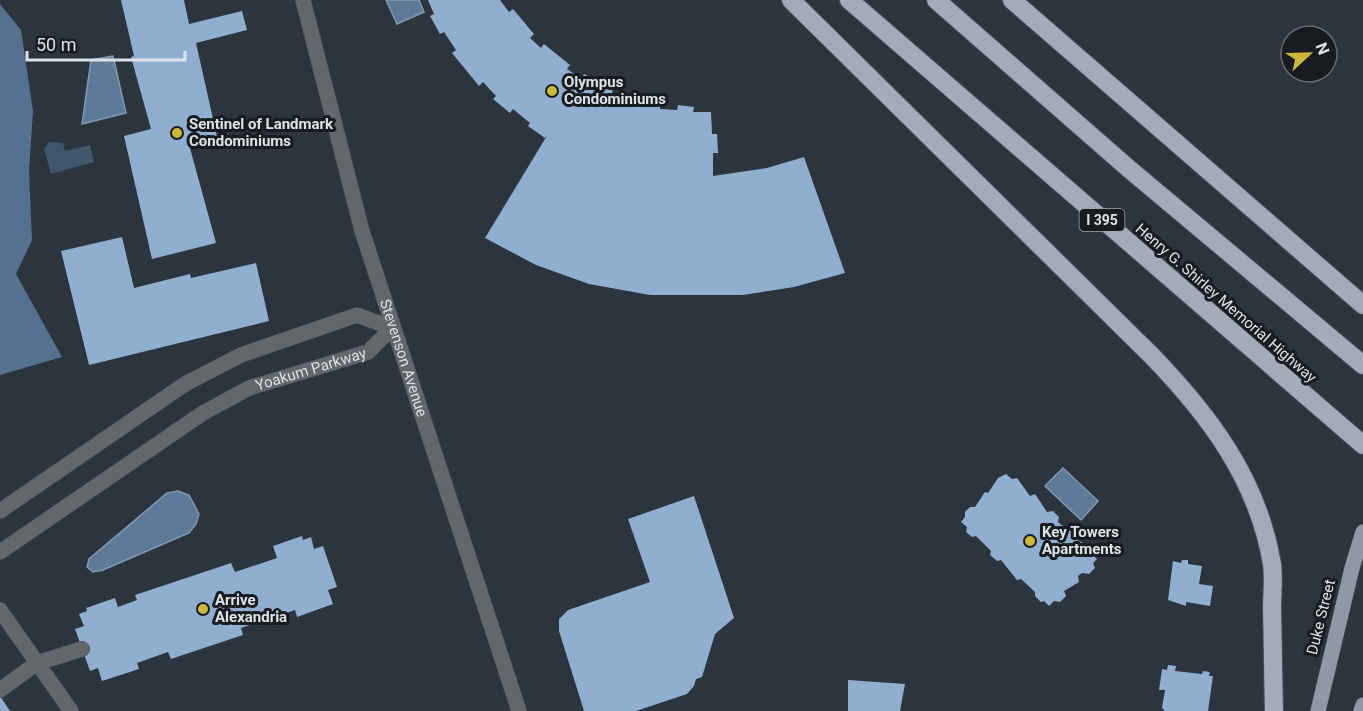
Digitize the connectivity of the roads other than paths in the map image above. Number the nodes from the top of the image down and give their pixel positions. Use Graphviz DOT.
graph roads {
  1 [pos="303,0"];
  2 [pos="791,0"];
  3 [pos="849,0"];
  4 [pos="936,0"];
  5 [pos="1012,0"];
  6 [pos="1299,251"];
  7 [pos="1363,300"];
  8 [pos="1363,305"];
  9 [pos="392,327"];
  10 [pos="1363,365"];
  11 [pos="1363,445"];
  12 [pos="0,511"];
  13 [pos="1363,532"];
  14 [pos="0,552"];
  15 [pos="0,610"];
  16 [pos="82,649"];
  17 [pos="37,663"];
  18 [pos="0,690"];
  19 [pos="1363,705"];
  20 [pos="70,711"];
  21 [pos="519,711"];
  22 [pos="1274,711"];
  23 [pos="1318,711"];
  24 [pos="1361,711"];
  1 -- 9 [label="street, Stevenson Avenue"];
  2 -- 22 [label="highway"];
  3 -- 11 [label="highway, Henry G. Shirley Memorial Highway / I 395"];
  4 -- 10 [label="highway"];
  5 -- 6 [label="highway"];
  6 -- 7 [label="highway"];
  6 -- 8 [label="highway"];
  9 -- 12 [label="street"];
  9 -- 14 [label="street, Yoakum Parkway"];
  9 -- 21 [label="street, Stevenson Avenue"];
  13 -- 23 [label="main road, Duke Street"];
  15 -- 17 [label="street"];
  16 -- 17 [label="street"];
  17 -- 18 [label="street"];
  17 -- 20 [label="street"];
  19 -- 24 [label="main road"];
}
